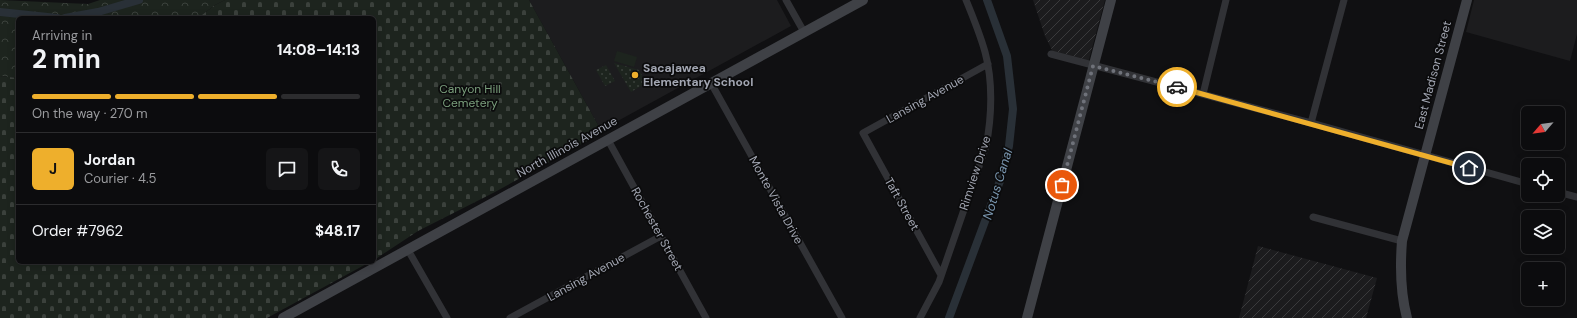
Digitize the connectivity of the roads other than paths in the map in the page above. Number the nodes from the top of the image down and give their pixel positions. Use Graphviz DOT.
graph roads {
  1 [pos="786,0"];
  2 [pos="864,0"];
  3 [pos="966,0"];
  4 [pos="1111,0"];
  5 [pos="1226,0"];
  6 [pos="1344,0"];
  7 [pos="1467,0"];
  8 [pos="804,32"];
  9 [pos="1051,54"];
  10 [pos="988,64"];
  11 [pos="1093,66"];
  12 [pos="711,83"];
  13 [pos="1203,94"];
  14 [pos="1311,123"];
  15 [pos="863,133"];
  16 [pos="608,140"];
  17 [pos="1425,156"];
  18 [pos="1521,182"];
  19 [pos="1565,194"];
  20 [pos="1577,197"];
  21 [pos="1313,217"];
  22 [pos="661,236"];
  23 [pos="1402,241"];
  24 [pos="408,250"];
  25 [pos="942,275"];
  26 [pos="283,318"];
  27 [pos="447,318"];
  28 [pos="510,318"];
  29 [pos="706,318"];
  30 [pos="842,318"];
  31 [pos="920,318"];
  32 [pos="1027,318"];
  33 [pos="1407,318"];
  1 -- 8 [label="street"];
  2 -- 8 [label="street, North Illinois Avenue"];
  3 -- 10 [label="street, Rimview Drive"];
  4 -- 11 [label="street"];
  5 -- 13 [label="street"];
  6 -- 14 [label="street"];
  7 -- 17 [label="street, East Madison Street"];
  8 -- 12 [label="street, North Illinois Avenue"];
  9 -- 11 [label="street"];
  10 -- 15 [label="street, Lansing Avenue"];
  10 -- 25 [label="street, Rimview Drive"];
  11 -- 13 [label="street"];
  11 -- 32 [label="street"];
  12 -- 16 [label="street, North Illinois Avenue"];
  12 -- 30 [label="street, Monte Vista Drive"];
  13 -- 14 [label="street"];
  14 -- 17 [label="street"];
  15 -- 25 [label="street, Taft Street"];
  16 -- 22 [label="street, Rochester Street"];
  16 -- 24 [label="street, North Illinois Avenue"];
  17 -- 18 [label="street"];
  17 -- 23 [label="street, East Madison Street"];
  19 -- 20 [label="street"];
  21 -- 23 [label="street"];
  22 -- 28 [label="street, Lansing Avenue"];
  22 -- 29 [label="street, Rochester Street"];
  23 -- 33 [label="street, East Madison Street"];
  24 -- 26 [label="street, North Illinois Avenue"];
  24 -- 27 [label="street"];
  25 -- 31 [label="street, Rimview Drive"];
}
